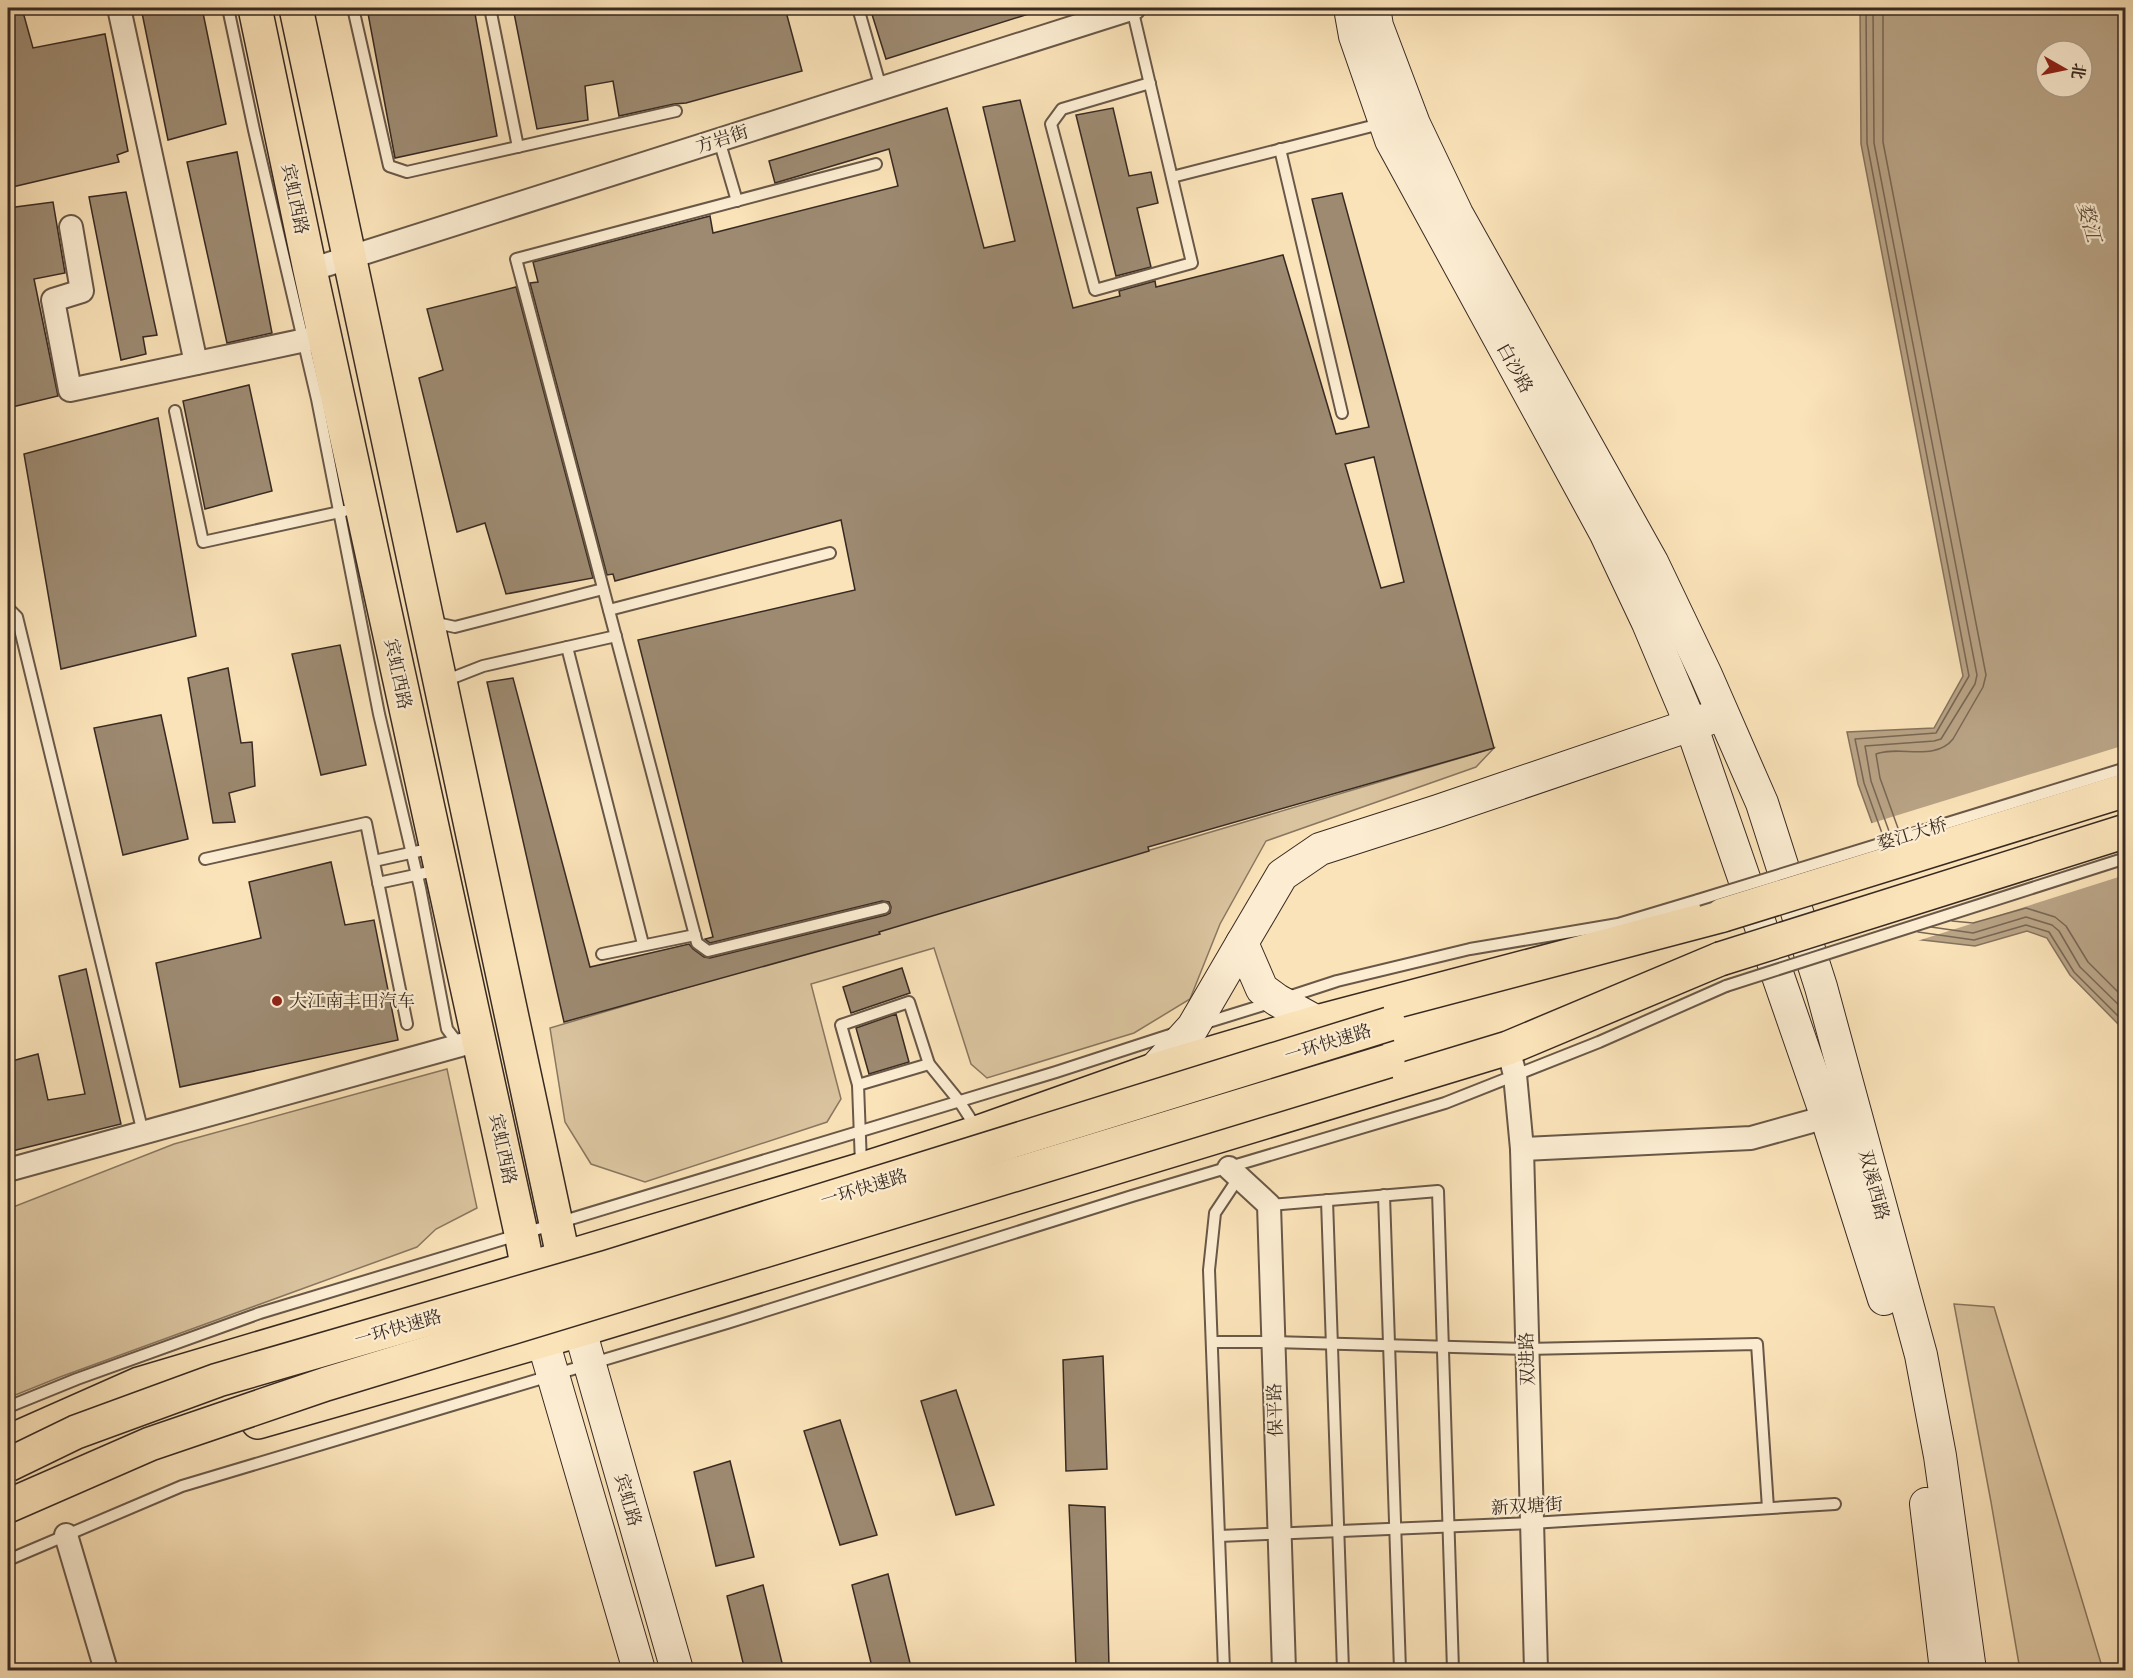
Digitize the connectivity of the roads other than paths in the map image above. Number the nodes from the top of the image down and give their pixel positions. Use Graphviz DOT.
graph roads {
  1 [pos="119,8"];
  2 [pos="228,8"];
  3 [pos="255,8"];
  4 [pos="296,8"];
  5 [pos="353,8"];
  6 [pos="490,8"];
  7 [pos="858,8"];
  8 [pos="1133,8"];
  9 [pos="1350,8"];
  10 [pos="1374,8"];
  11 [pos="1107,12"];
  12 [pos="1149,83"];
  13 [pos="881,88"];
  14 [pos="676,111"];
  15 [pos="1384,122"];
  16 [pos="719,140"];
  17 [pos="518,147"];
  18 [pos="1280,149"];
  19 [pos="876,165"];
  20 [pos="1172,177"];
  21 [pos="737,201"];
  22 [pos="71,227"];
  23 [pos="348,258"];
  24 [pos="310,270"];
  25 [pos="314,338"];
  26 [pos="196,363"];
  27 [pos="175,411"];
  28 [pos="1342,413"];
  29 [pos="350,509"];
  30 [pos="830,553"];
  31 [pos="603,589"];
  32 [pos="8,608"];
  33 [pos="609,610"];
  34 [pos="426,621"];
  35 [pos="616,636"];
  36 [pos="567,647"];
  37 [pos="439,683"];
  38 [pos="1723,714"];
  39 [pos="1691,725"];
  40 [pos="2126,768"];
  41 [pos="2126,790"];
  42 [pos="2126,831"];
  43 [pos="2126,858"];
  44 [pos="205,859"];
  45 [pos="374,861"];
  46 [pos="426,861"];
  47 [pos="378,883"];
  48 [pos="884,908"];
  49 [pos="1711,908"];
  50 [pos="695,935"];
  51 [pos="1242,943"];
  52 [pos="643,944"];
  53 [pos="602,954"];
  54 [pos="1723,973"];
  55 [pos="1277,1000"];
  56 [pos="1317,1022"];
  57 [pos="406,1024"];
  58 [pos="1193,1027"];
  59 [pos="469,1043"];
  60 [pos="1511,1062"];
  61 [pos="929,1064"];
  62 [pos="1154,1070"];
  63 [pos="858,1085"];
  64 [pos="959,1101"];
  65 [pos="1840,1113"];
  66 [pos="861,1130"];
  67 [pos="979,1132"];
  68 [pos="143,1133"];
  69 [pos="1522,1149"];
  70 [pos="8,1170"];
  71 [pos="860,1170"];
  72 [pos="1234,1172"];
  73 [pos="1384,1195"];
  74 [pos="1327,1200"];
  75 [pos="1269,1205"];
  76 [pos="555,1223"];
  77 [pos="521,1233"];
  78 [pos="562,1258"];
  79 [pos="526,1269"];
  80 [pos="580,1330"];
  81 [pos="543,1341"];
  82 [pos="1212,1342"];
  83 [pos="1273,1342"];
  84 [pos="1331,1343"];
  85 [pos="1390,1344"];
  86 [pos="1444,1346"];
  87 [pos="1526,1349"];
  88 [pos="590,1364"];
  89 [pos="553,1375"];
  90 [pos="8,1407"];
  91 [pos="8,1442"];
  92 [pos="8,1465"];
  93 [pos="1835,1504"];
  94 [pos="8,1506"];
  95 [pos="1768,1508"];
  96 [pos="8,1519"];
  97 [pos="1532,1523"];
  98 [pos="1449,1526"];
  99 [pos="1396,1528"];
  100 [pos="1338,1531"];
  101 [pos="1280,1533"];
  102 [pos="66,1535"];
  103 [pos="1219,1536"];
  104 [pos="8,1560"];
  105 [pos="106,1671"];
  106 [pos="639,1671"];
  107 [pos="677,1671"];
  108 [pos="1224,1671"];
  109 [pos="1284,1671"];
  110 [pos="1343,1671"];
  111 [pos="1400,1671"];
  112 [pos="1453,1671"];
  113 [pos="1536,1671"];
  114 [pos="1946,1671"];
  115 [pos="1970,1671"];
  1 -- 26 [label="street"];
  2 -- 25 [label="lane"];
  3 -- 24 [label="main road, 宾虹西路"];
  4 -- 23 [label="main road, 宾虹西路"];
  5 -- 17 [label="lane"];
  6 -- 17 [label="lane"];
  7 -- 13 [label="lane"];
  8 -- 11 [label="street, 方岩街"];
  8 -- 12 [label="lane"];
  9 -- 15 [label="main road, 白沙路"];
  10 -- 38 [label="main road, 白沙路"];
  11 -- 13 [label="street, 方岩街"];
  12 -- 20 [label="lane"];
  12 -- 20 [label="lane"];
  13 -- 16 [label="street, 方岩街"];
  14 -- 17 [label="lane"];
  15 -- 18 [label="lane"];
  15 -- 39 [label="main road, 白沙路"];
  16 -- 21 [label="lane"];
  16 -- 23 [label="street, 方岩街"];
  18 -- 20 [label="lane"];
  18 -- 28 [label="lane"];
  19 -- 21 [label="lane"];
  21 -- 31 [label="lane"];
  22 -- 26 [label="street"];
  23 -- 24 [label="street, 方岩街"];
  23 -- 34 [label="main road, 宾虹西路"];
  24 -- 25 [label="main road, 宾虹西路"];
  25 -- 26 [label="street"];
  25 -- 29 [label="main road, 宾虹西路"];
  27 -- 29 [label="lane"];
  29 -- 46 [label="main road, 宾虹西路"];
  30 -- 33 [label="lane"];
  31 -- 33 [label="lane"];
  31 -- 34 [label="lane"];
  32 -- 68 [label="lane"];
  33 -- 35 [label="lane"];
  34 -- 37 [label="main road, 宾虹西路"];
  35 -- 36 [label="lane"];
  35 -- 50 [label="lane"];
  36 -- 37 [label="lane"];
  36 -- 52 [label="lane"];
  37 -- 76 [label="main road, 宾虹西路"];
  38 -- 39 [label="main road"];
  38 -- 65 [label="main road, 双溪西路"];
  39 -- 51 [label="main road"];
  39 -- 65 [label="main road, 双溪西路"];
  40 -- 49 [label="lane, 婺江大桥, bridge"];
  41 -- 49 [label="main road, 婺江大桥, bridge"];
  42 -- 54 [label="main road, bridge"];
  43 -- 54 [label="lane, bridge"];
  44 -- 45 [label="lane"];
  45 -- 46 [label="lane"];
  45 -- 47 [label="lane"];
  46 -- 47 [label="lane"];
  46 -- 59 [label="main road, 宾虹西路"];
  47 -- 57 [label="lane"];
  48 -- 50 [label="lane"];
  49 -- 55 [label="lane"];
  49 -- 56 [label="main road"];
  49 -- 92 [label="main road, 一环快速路, bridge"];
  50 -- 52 [label="lane"];
  51 -- 55 [label="main road"];
  51 -- 58 [label="main road"];
  52 -- 53 [label="lane"];
  54 -- 60 [label="main road"];
  54 -- 94 [label="main road, 一环快速路, bridge"];
  55 -- 56 [label="main road"];
  55 -- 58 [label="lane"];
  56 -- 62 [label="main road"];
  58 -- 62 [label="main road"];
  58 -- 64 [label="lane"];
  59 -- 68 [label="street"];
  59 -- 77 [label="main road, 宾虹西路"];
  60 -- 69 [label="street, 双进路"];
  60 -- 72 [label="lane"];
  60 -- 80 [label="main road"];
  61 -- 63 [label="lane"];
  61 -- 63 [label="lane"];
  61 -- 64 [label="lane"];
  62 -- 67 [label="main road"];
  63 -- 66 [label="lane"];
  64 -- 66 [label="lane"];
  64 -- 67 [label="lane"];
  65 -- 69 [label="street"];
  65 -- 114 [label="main road, 双溪西路"];
  65 -- 115 [label="main road, 双溪西路"];
  66 -- 71 [label="lane"];
  66 -- 76 [label="lane"];
  67 -- 71 [label="main road"];
  68 -- 70 [label="street"];
  69 -- 87 [label="street, 双进路"];
  71 -- 78 [label="main road"];
  72 -- 75 [label="street"];
  72 -- 82 [label="lane"];
  72 -- 88 [label="lane"];
  73 -- 74 [label="lane"];
  73 -- 85 [label="lane"];
  73 -- 86 [label="lane"];
  74 -- 75 [label="lane"];
  74 -- 84 [label="lane"];
  75 -- 83 [label="street, 保平路"];
  76 -- 77 [label="lane"];
  76 -- 78 [label="main road, 宾虹西路"];
  77 -- 79 [label="main road, 宾虹西路"];
  77 -- 90 [label="lane"];
  78 -- 79 [label="main road"];
  78 -- 80 [label="main road, 宾虹西路"];
  79 -- 81 [label="main road, 宾虹西路"];
  79 -- 91 [label="main road"];
  80 -- 81 [label="main road"];
  80 -- 88 [label="main road, 宾虹路"];
  81 -- 89 [label="main road"];
  81 -- 96 [label="main road"];
  82 -- 83 [label="lane"];
  82 -- 103 [label="lane"];
  83 -- 84 [label="lane"];
  83 -- 101 [label="street, 保平路"];
  84 -- 85 [label="lane"];
  84 -- 100 [label="lane"];
  85 -- 86 [label="lane"];
  85 -- 99 [label="lane"];
  86 -- 87 [label="lane"];
  86 -- 98 [label="lane"];
  87 -- 95 [label="lane"];
  87 -- 97 [label="street, 双进路"];
  88 -- 89 [label="lane"];
  88 -- 107 [label="main road, 宾虹路"];
  89 -- 102 [label="lane"];
  89 -- 106 [label="main road"];
  93 -- 95 [label="lane, 新双塘街"];
  95 -- 97 [label="lane, 新双塘街"];
  97 -- 98 [label="lane, 新双塘街"];
  97 -- 113 [label="street, 双进路"];
  98 -- 99 [label="lane, 新双塘街"];
  98 -- 112 [label="lane"];
  99 -- 100 [label="lane, 新双塘街"];
  99 -- 111 [label="lane"];
  100 -- 101 [label="lane, 新双塘街"];
  100 -- 110 [label="lane"];
  101 -- 103 [label="lane, 新双塘街"];
  101 -- 109 [label="street, 保平路"];
  102 -- 104 [label="lane"];
  102 -- 105 [label="street"];
  103 -- 108 [label="lane"];
}
